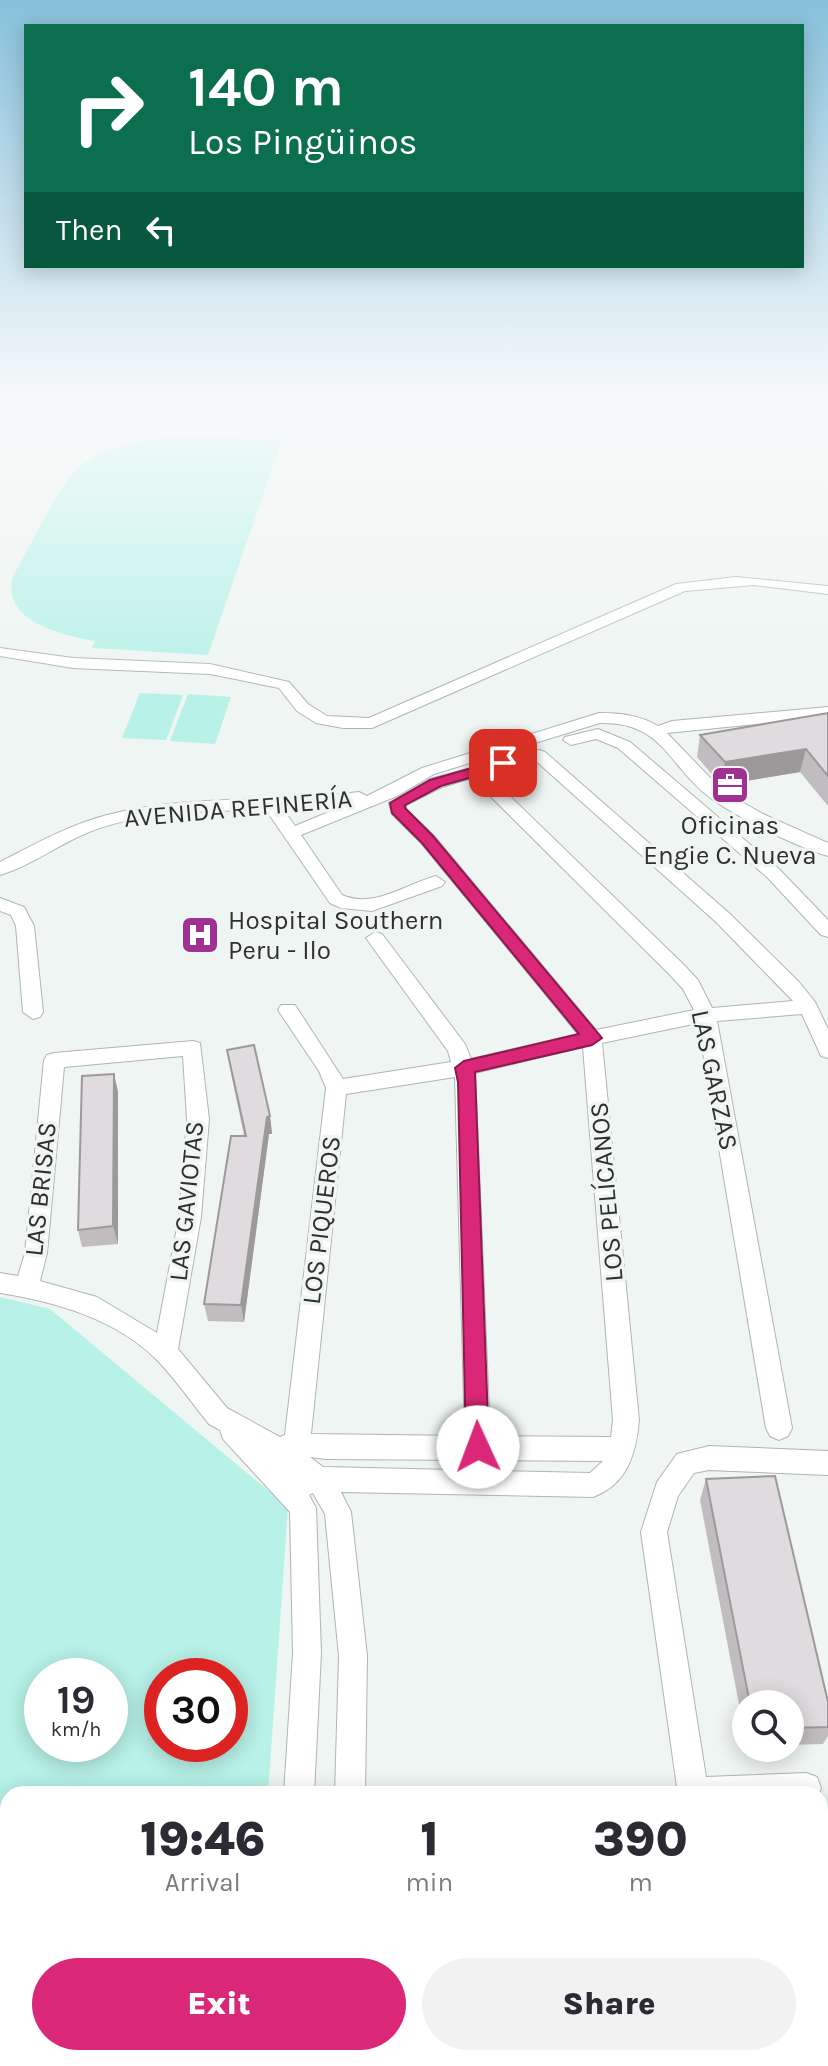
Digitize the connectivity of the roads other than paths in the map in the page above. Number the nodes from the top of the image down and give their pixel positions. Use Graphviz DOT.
graph roads {
  1 [pos="828,590"];
  2 [pos="0,652"];
  3 [pos="828,712"];
  4 [pos="659,731"];
  5 [pos="539,755"];
  6 [pos="475,772"];
  7 [pos="391,792"];
  8 [pos="271,804"];
  9 [pos="292,833"];
  10 [pos="828,850"];
  11 [pos="0,869"];
  12 [pos="436,882"];
  13 [pos="0,904"];
  14 [pos="828,931"];
  15 [pos="375,938"];
  16 [pos="808,1007"];
  17 [pos="288,1010"];
  18 [pos="33,1012"];
  19 [pos="706,1015"];
  20 [pos="592,1038"];
  21 [pos="193,1048"];
  22 [pos="828,1051"];
  23 [pos="464,1068"];
  24 [pos="336,1088"];
  25 [pos="0,1283"];
  26 [pos="26,1287"];
  27 [pos="165,1352"];
  28 [pos="779,1428"];
  29 [pos="478,1447"];
  30 [pos="277,1449"];
  31 [pos="624,1449"];
  32 [pos="828,1463"];
  33 [pos="319,1479"];
  34 [pos="289,1490"];
  35 [pos="299,1786"];
  36 [pos="350,1786"];
  37 [pos="692,1786"];
  1 -- 2 [label="street"];
  3 -- 4 [label="street"];
  4 -- 7 [label="street"];
  4 -- 10 [label="street"];
  5 -- 6 [label="street"];
  5 -- 14 [label="street"];
  5 -- 16 [label="street"];
  6 -- 19 [label="street, LAS GARZAS"];
  6 -- 20 [label="street"];
  7 -- 8 [label="street, AVENIDA REFINERÍA"];
  7 -- 9 [label="street"];
  8 -- 9 [label="street"];
  8 -- 11 [label="street, AVENIDA REFINERÍA"];
  9 -- 12 [label="street"];
  13 -- 18 [label="street"];
  15 -- 23 [label="street"];
  16 -- 19 [label="street"];
  16 -- 22 [label="street"];
  17 -- 24 [label="street"];
  19 -- 20 [label="street"];
  19 -- 28 [label="street, LAS GARZAS"];
  20 -- 23 [label="street"];
  20 -- 31 [label="street, LOS PELÍCANOS"];
  21 -- 26 [label="street, LAS BRISAS"];
  21 -- 27 [label="street, LAS GAVIOTAS"];
  23 -- 24 [label="street"];
  23 -- 29 [label="street"];
  24 -- 30 [label="street, LOS PIQUEROS"];
  25 -- 26 [label="street"];
  26 -- 27 [label="street"];
  27 -- 30 [label="street"];
  29 -- 30 [label="street"];
  29 -- 31 [label="street"];
  30 -- 33 [label="street"];
  30 -- 34 [label="street"];
  31 -- 33 [label="street"];
  32 -- 37 [label="street"];
  33 -- 34 [label="street"];
  33 -- 36 [label="street"];
  34 -- 35 [label="street"];
}
